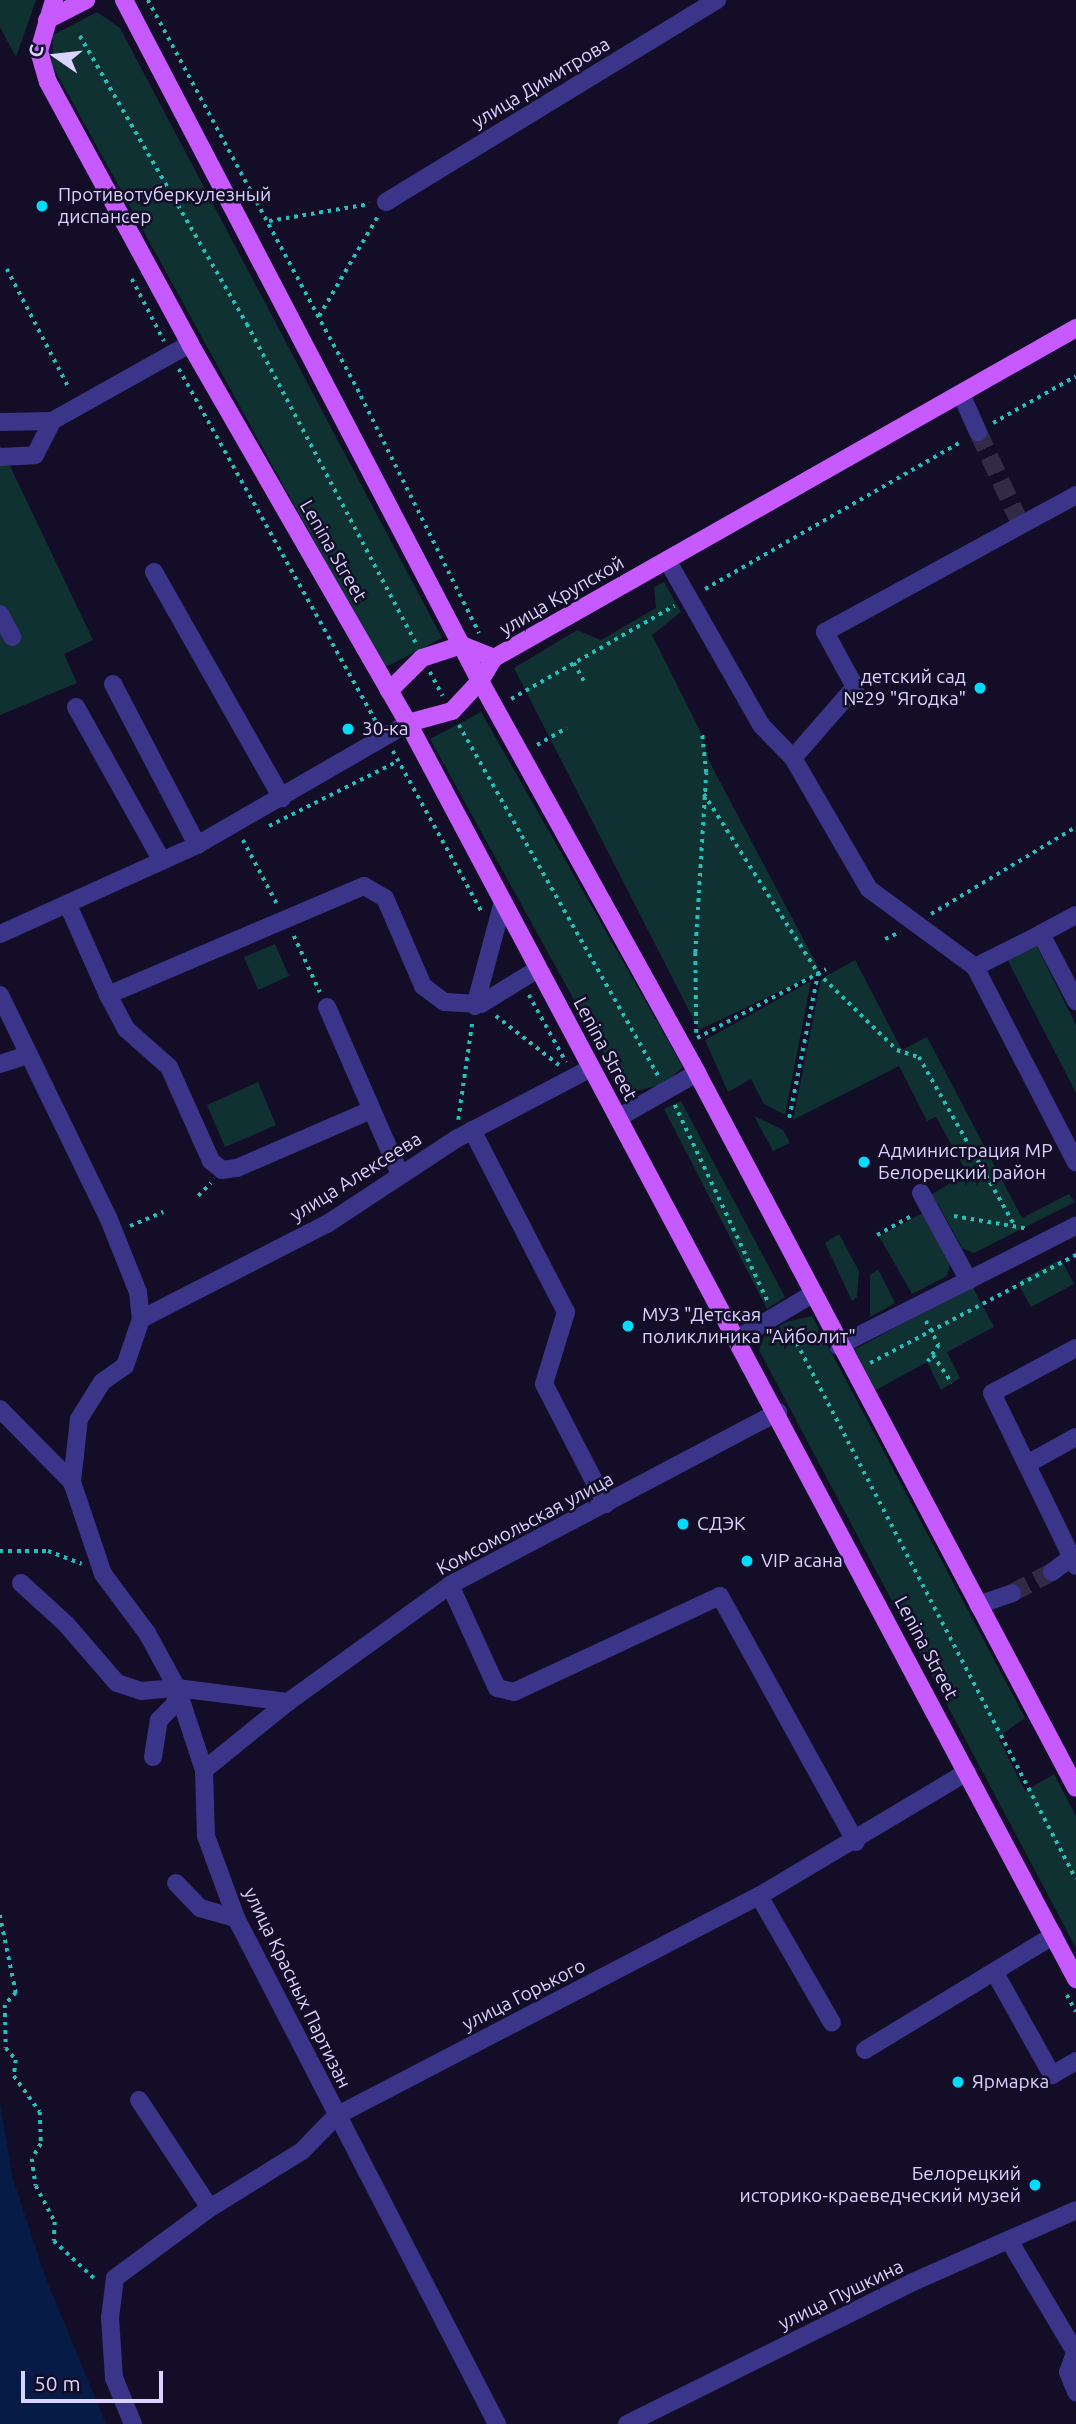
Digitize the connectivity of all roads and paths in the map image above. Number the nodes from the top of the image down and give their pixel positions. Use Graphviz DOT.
graph roads {
  1 [pos="54,0"];
  2 [pos="86,0"];
  3 [pos="124,0"];
  4 [pos="148,0"];
  5 [pos="717,0"];
  6 [pos="47,20"];
  7 [pos="80,36"];
  8 [pos="386,202"];
  9 [pos="269,222"];
  10 [pos="126,267"];
  11 [pos="7,269"];
  12 [pos="319,316"];
  13 [pos="1076,328"];
  14 [pos="190,344"];
  15 [pos="170,354"];
  16 [pos="1076,376"];
  17 [pos="961,394"];
  18 [pos="77,404"];
  19 [pos="52,421"];
  20 [pos="0,422"];
  21 [pos="978,432"];
  22 [pos="0,457"];
  23 [pos="1076,495"];
  24 [pos="667,560"];
  25 [pos="154,572"];
  26 [pos="687,599"];
  27 [pos="0,614"];
  28 [pos="12,637"];
  29 [pos="462,645"];
  30 [pos="422,658"];
  31 [pos="494,658"];
  32 [pos="574,663"];
  33 [pos="480,681"];
  34 [pos="585,683"];
  35 [pos="113,684"];
  36 [pos="389,691"];
  37 [pos="511,699"];
  38 [pos="76,707"];
  39 [pos="452,711"];
  40 [pos="408,723"];
  41 [pos="567,727"];
  42 [pos="702,735"];
  43 [pos="386,739"];
  44 [pos="537,745"];
  45 [pos="793,758"];
  46 [pos="398,761"];
  47 [pos="704,794"];
  48 [pos="282,798"];
  49 [pos="267,827"];
  50 [pos="1076,827"];
  51 [pos="255,833"];
  52 [pos="243,839"];
  53 [pos="197,845"];
  54 [pos="162,861"];
  55 [pos="68,905"];
  56 [pos="502,905"];
  57 [pos="1076,915"];
  58 [pos="486,919"];
  59 [pos="918,923"];
  60 [pos="0,934"];
  61 [pos="1041,934"];
  62 [pos="975,967"];
  63 [pos="538,969"];
  64 [pos="826,969"];
  65 [pos="818,973"];
  66 [pos="527,992"];
  67 [pos="0,995"];
  68 [pos="108,995"];
  69 [pos="1076,1001"];
  70 [pos="475,1006"];
  71 [pos="327,1007"];
  72 [pos="27,1055"];
  73 [pos="0,1063"];
  74 [pos="591,1068"];
  75 [pos="697,1073"];
  76 [pos="574,1077"];
  77 [pos="667,1090"];
  78 [pos="372,1110"];
  79 [pos="618,1118"];
  80 [pos="789,1118"];
  81 [pos="464,1134"];
  82 [pos="1076,1163"];
  83 [pos="400,1174"];
  84 [pos="921,1193"];
  85 [pos="163,1212"];
  86 [pos="930,1212"];
  87 [pos="1015,1226"];
  88 [pos="1068,1230"];
  89 [pos="115,1233"];
  90 [pos="877,1234"];
  91 [pos="1076,1255"];
  92 [pos="969,1281"];
  93 [pos="811,1295"];
  94 [pos="922,1313"];
  95 [pos="778,1314"];
  96 [pos="141,1319"];
  97 [pos="932,1330"];
  98 [pos="738,1338"];
  99 [pos="838,1346"];
  100 [pos="1076,1348"];
  101 [pos="933,1355"];
  102 [pos="928,1362"];
  103 [pos="864,1366"];
  104 [pos="951,1383"];
  105 [pos="0,1409"];
  106 [pos="778,1412"];
  107 [pos="1076,1437"];
  108 [pos="1027,1465"];
  109 [pos="72,1482"];
  110 [pos="606,1504"];
  111 [pos="0,1551"];
  112 [pos="1074,1559"];
  113 [pos="1052,1572"];
  114 [pos="103,1574"];
  115 [pos="21,1583"];
  116 [pos="450,1585"];
  117 [pos="1012,1593"];
  118 [pos="978,1605"];
  119 [pos="177,1688"];
  120 [pos="288,1702"];
  121 [pos="153,1758"];
  122 [pos="204,1770"];
  123 [pos="967,1772"];
  124 [pos="1076,1788"];
  125 [pos="856,1842"];
  126 [pos="1076,1879"];
  127 [pos="176,1883"];
  128 [pos="759,1896"];
  129 [pos="0,1915"];
  130 [pos="236,1918"];
  131 [pos="1054,1935"];
  132 [pos="995,1973"];
  133 [pos="1076,1979"];
  134 [pos="832,2023"];
  135 [pos="865,2050"];
  136 [pos="1076,2061"];
  137 [pos="139,2100"];
  138 [pos="336,2116"];
  139 [pos="210,2207"];
  140 [pos="1076,2210"];
  141 [pos="1010,2242"];
  142 [pos="115,2278"];
  143 [pos="1075,2353"];
  144 [pos="1076,2392"];
  145 [pos="133,2424"];
  146 [pos="497,2424"];
  147 [pos="627,2424"];
  1 -- 6 [label="main road, Lenina Street"];
  2 -- 6 [label="main road"];
  3 -- 29 [label="main road"];
  4 -- 9 [label="path"];
  5 -- 8 [label="street, улица Димитрова"];
  6 -- 14 [label="main road, Lenina Street"];
  7 -- 30 [label="path"];
  8 -- 9 [label="path"];
  8 -- 12 [label="path"];
  9 -- 12 [label="path"];
  10 -- 15 [label="path"];
  11 -- 18 [label="path"];
  12 -- 31 [label="path"];
  13 -- 17 [label="main road, улица Крупской"];
  14 -- 15 [label="street"];
  14 -- 36 [label="main road, Lenina Street"];
  15 -- 18 [label="street"];
  15 -- 43 [label="path"];
  16 -- 21 [label="path"];
  17 -- 21 [label="street"];
  17 -- 24 [label="main road, улица Крупской"];
  18 -- 19 [label="street"];
  19 -- 20 [label="street"];
  19 -- 22 [label="street"];
  21 -- 26 [label="path"];
  23 -- 45 [label="street"];
  24 -- 26 [label="street"];
  24 -- 31 [label="main road, улица Крупской"];
  25 -- 48 [label="street"];
  26 -- 32 [label="path"];
  26 -- 45 [label="street"];
  27 -- 28 [label="street"];
  29 -- 30 [label="main road"];
  29 -- 31 [label="main road"];
  29 -- 33 [label="main road"];
  30 -- 36 [label="main road"];
  30 -- 39 [label="path"];
  31 -- 33 [label="main road, улица Крупской"];
  32 -- 34 [label="path"];
  32 -- 37 [label="path"];
  33 -- 39 [label="main road, улица Крупской"];
  33 -- 75 [label="main road"];
  35 -- 53 [label="street"];
  36 -- 40 [label="main road, Lenina Street"];
  38 -- 54 [label="street"];
  39 -- 40 [label="main road"];
  39 -- 77 [label="path"];
  40 -- 43 [label="street"];
  40 -- 56 [label="main road, Lenina Street"];
  41 -- 44 [label="path"];
  42 -- 47 [label="path"];
  43 -- 46 [label="path"];
  43 -- 48 [label="street"];
  45 -- 59 [label="street"];
  46 -- 49 [label="path"];
  46 -- 58 [label="path"];
  47 -- 65 [label="path"];
  47 -- 65 [label="path"];
  48 -- 53 [label="street"];
  50 -- 59 [label="path"];
  51 -- 52 [label="path"];
  53 -- 54 [label="street"];
  54 -- 55 [label="street"];
  55 -- 60 [label="street"];
  55 -- 68 [label="street"];
  56 -- 63 [label="main road, Lenina Street"];
  56 -- 70 [label="street"];
  57 -- 61 [label="street"];
  59 -- 62 [label="street"];
  61 -- 62 [label="street"];
  61 -- 69 [label="street"];
  62 -- 82 [label="street"];
  63 -- 70 [label="street"];
  63 -- 74 [label="main road, Lenina Street"];
  64 -- 65 [label="path"];
  65 -- 80 [label="path"];
  65 -- 87 [label="path"];
  66 -- 76 [label="path"];
  67 -- 72 [label="street"];
  68 -- 70 [label="street"];
  68 -- 78 [label="street"];
  70 -- 81 [label="path"];
  71 -- 78 [label="street"];
  72 -- 73 [label="street"];
  72 -- 89 [label="street"];
  74 -- 76 [label="street, улица Алексеева"];
  74 -- 79 [label="main road, Lenina Street"];
  75 -- 77 [label="street, Lenina Street"];
  75 -- 93 [label="main road"];
  76 -- 81 [label="street, улица Алексеева"];
  77 -- 79 [label="street, Lenina Street"];
  77 -- 95 [label="path"];
  78 -- 83 [label="street"];
  79 -- 98 [label="main road, Lenina Street"];
  81 -- 83 [label="street, улица Алексеева"];
  81 -- 110 [label="street"];
  83 -- 96 [label="street, улица Алексеева"];
  84 -- 86 [label="street"];
  85 -- 89 [label="path"];
  86 -- 87 [label="path"];
  86 -- 90 [label="path"];
  86 -- 92 [label="street"];
  87 -- 88 [label="path"];
  88 -- 92 [label="street"];
  89 -- 96 [label="street"];
  91 -- 97 [label="path"];
  92 -- 99 [label="street"];
  93 -- 95 [label="street"];
  93 -- 99 [label="main road"];
  94 -- 97 [label="path"];
  95 -- 98 [label="street"];
  95 -- 126 [label="path"];
  96 -- 109 [label="street"];
  97 -- 101 [label="path"];
  97 -- 103 [label="path"];
  98 -- 106 [label="main road, Lenina Street"];
  99 -- 118 [label="main road"];
  100 -- 108 [label="street"];
  101 -- 102 [label="path"];
  101 -- 104 [label="path"];
  105 -- 109 [label="street"];
  106 -- 110 [label="street, Комсомольская улица"];
  106 -- 123 [label="main road, Lenina Street"];
  107 -- 108 [label="street"];
  108 -- 112 [label="street"];
  109 -- 114 [label="street, улица Красных Партизан"];
  110 -- 116 [label="street, Комсомольская улица"];
  111 -- 114 [label="path"];
  112 -- 113 [label="street"];
  114 -- 119 [label="street, улица Красных Партизан"];
  115 -- 119 [label="street"];
  116 -- 120 [label="street, Комсомольская улица"];
  116 -- 125 [label="street"];
  117 -- 118 [label="street"];
  118 -- 124 [label="main road"];
  119 -- 120 [label="street"];
  119 -- 121 [label="street"];
  119 -- 122 [label="street, улица Красных Партизан"];
  120 -- 122 [label="street, Комсомольская улица"];
  122 -- 130 [label="street, улица Красных Партизан"];
  123 -- 125 [label="street, улица Горького"];
  123 -- 131 [label="main road, Lenina Street"];
  125 -- 128 [label="street, улица Горького"];
  127 -- 130 [label="street"];
  128 -- 134 [label="street"];
  128 -- 138 [label="street, улица Горького"];
  129 -- 142 [label="path"];
  130 -- 138 [label="street, улица Красных Партизан"];
  131 -- 132 [label="street"];
  131 -- 133 [label="main road, Lenina Street"];
  132 -- 135 [label="street"];
  132 -- 136 [label="street"];
  137 -- 139 [label="street"];
  138 -- 139 [label="street, улица Горького"];
  138 -- 146 [label="street, улица Красных Партизан"];
  139 -- 142 [label="street, улица Горького"];
  140 -- 141 [label="street, улица Пушкина"];
  141 -- 143 [label="street"];
  141 -- 147 [label="street, улица Пушкина"];
  142 -- 145 [label="street"];
  143 -- 144 [label="street"];
}
